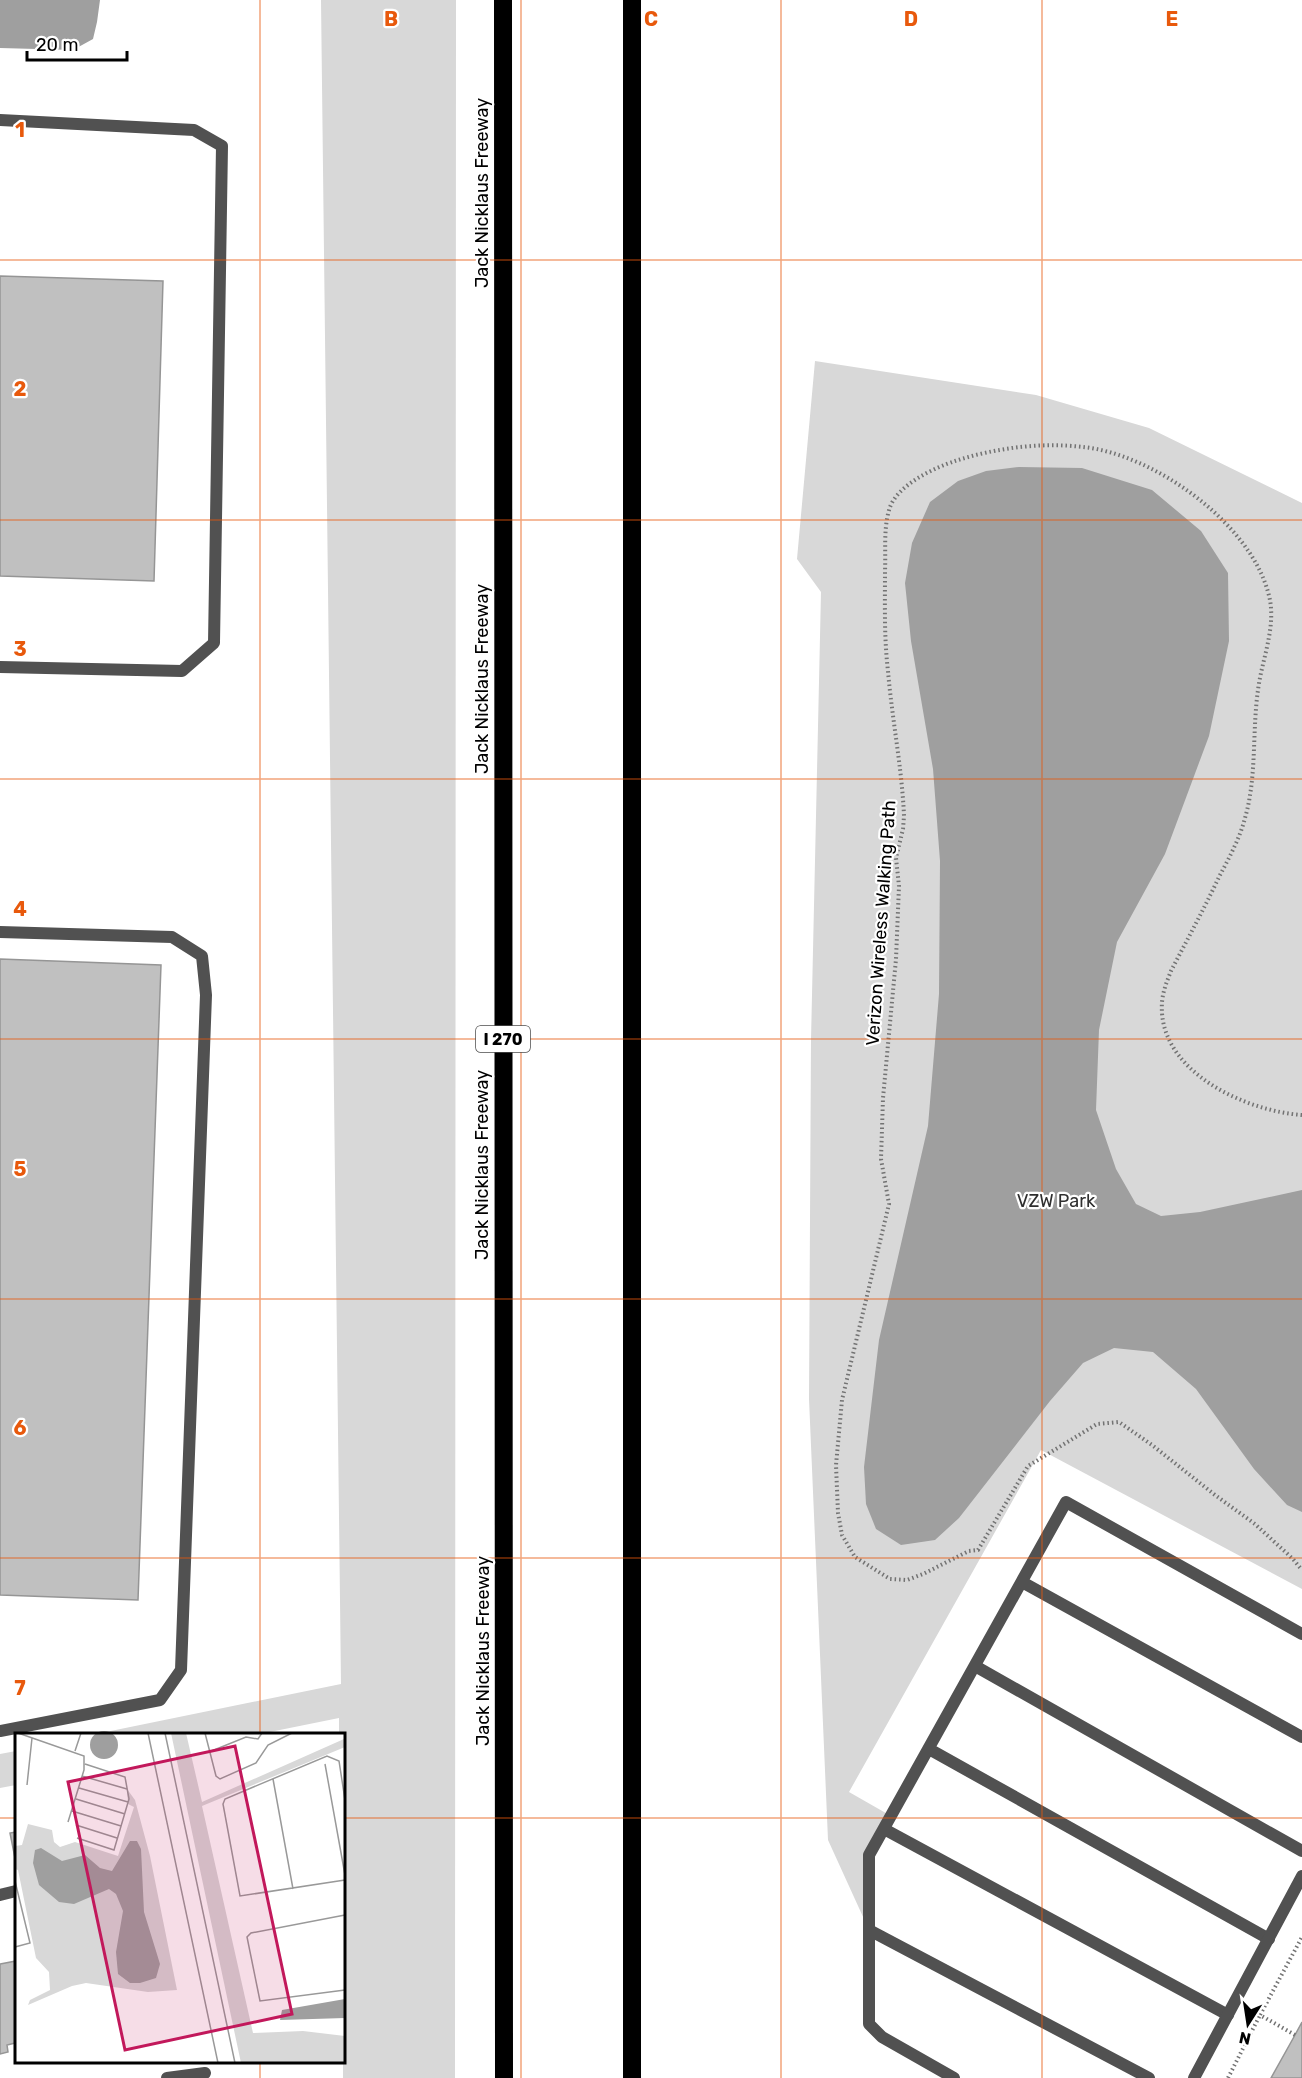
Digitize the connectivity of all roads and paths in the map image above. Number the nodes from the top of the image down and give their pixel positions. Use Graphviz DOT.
graph roads {
  1 [pos="503,0"];
  2 [pos="632,0"];
  3 [pos="0,120"];
  4 [pos="0,667"];
  5 [pos="0,932"];
  6 [pos="1302,1115"];
  7 [pos="1302,1570"];
  8 [pos="1022,1582"];
  9 [pos="1302,1634"];
  10 [pos="975,1666"];
  11 [pos="0,1731"];
  12 [pos="1302,1737"];
  13 [pos="929,1749"];
  14 [pos="884,1829"];
  15 [pos="1302,1851"];
  16 [pos="1302,1876"];
  17 [pos="15,1891"];
  18 [pos="0,1895"];
  19 [pos="869,1930"];
  20 [pos="1302,1937"];
  21 [pos="1269,1939"];
  22 [pos="1228,2015"];
  23 [pos="1260,2015"];
  24 [pos="1295,2035"];
  25 [pos="205,2071"];
  26 [pos="167,2078"];
  27 [pos="504,2078"];
  28 [pos="632,2078"];
  29 [pos="954,2078"];
  30 [pos="1149,2078"];
  31 [pos="1194,2078"];
  32 [pos="1228,2078"];
  1 -- 27 [label="highway, Jack Nicklaus Freeway / I 270"];
  2 -- 28 [label="highway"];
  3 -- 4 [label="street"];
  5 -- 11 [label="street"];
  6 -- 7 [label="path, Verizon Wireless Walking Path"];
  8 -- 9 [label="street"];
  8 -- 10 [label="street"];
  8 -- 12 [label="street"];
  10 -- 13 [label="street"];
  10 -- 15 [label="street"];
  13 -- 14 [label="street"];
  13 -- 21 [label="street"];
  14 -- 19 [label="street"];
  14 -- 22 [label="street"];
  16 -- 21 [label="street"];
  17 -- 18 [label="street"];
  19 -- 29 [label="street"];
  19 -- 30 [label="street"];
  20 -- 23 [label="path"];
  21 -- 22 [label="street"];
  22 -- 31 [label="street"];
  23 -- 24 [label="path"];
  23 -- 32 [label="path"];
  25 -- 26 [label="street"];
}
